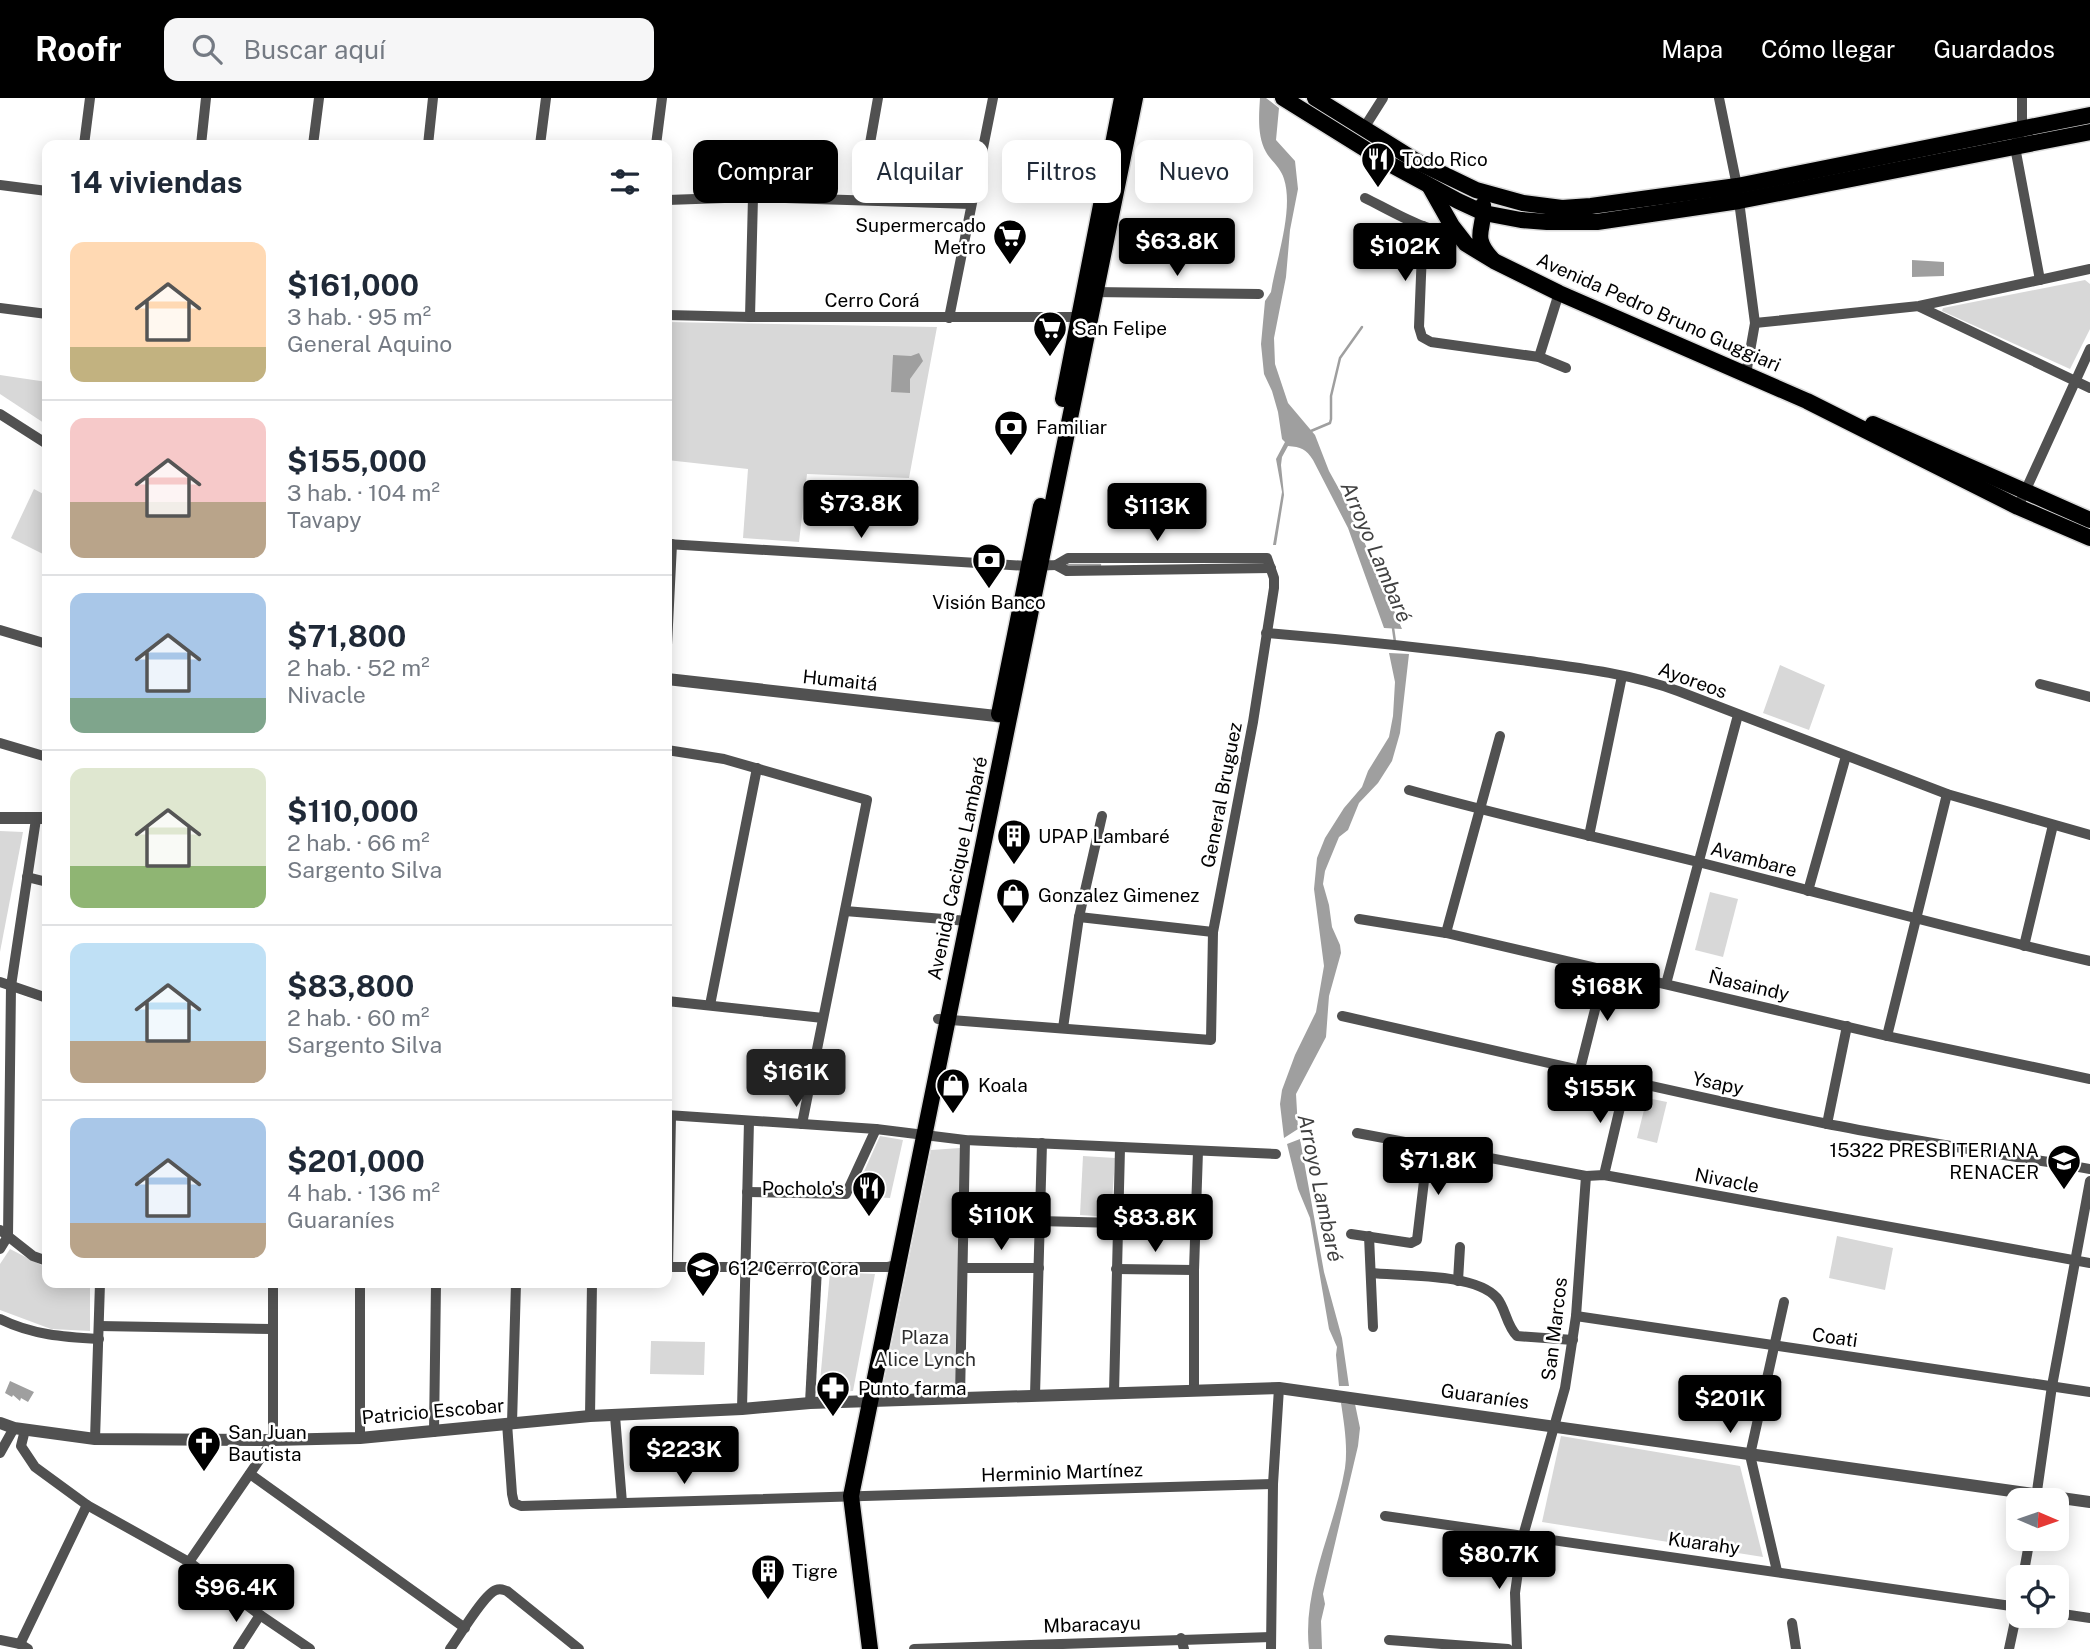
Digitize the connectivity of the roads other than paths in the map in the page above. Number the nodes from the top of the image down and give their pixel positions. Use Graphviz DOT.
graph roads {
  1 [pos="90,98"];
  2 [pos="206,98"];
  3 [pos="319,98"];
  4 [pos="433,98"];
  5 [pos="546,98"];
  6 [pos="662,98"];
  7 [pos="878,98"];
  8 [pos="993,98"];
  9 [pos="1122,98"];
  10 [pos="1135,98"];
  11 [pos="1283,98"];
  12 [pos="1315,98"];
  13 [pos="1383,98"];
  14 [pos="1719,98"];
  15 [pos="2022,98"];
  16 [pos="2090,115"];
  17 [pos="1364,128"];
  18 [pos="2022,128"];
  19 [pos="2090,132"];
  20 [pos="85,140"];
  21 [pos="202,140"];
  22 [pos="314,140"];
  23 [pos="429,140"];
  24 [pos="541,140"];
  25 [pos="657,140"];
  26 [pos="871,140"];
  27 [pos="2015,148"];
  28 [pos="0,185"];
  29 [pos="1430,187"];
  30 [pos="42,190"];
  31 [pos="1476,190"];
  32 [pos="1738,194"];
  33 [pos="1365,198"];
  34 [pos="693,199"];
  35 [pos="672,200"];
  36 [pos="753,203"];
  37 [pos="943,203"];
  38 [pos="971,204"];
  39 [pos="1481,225"];
  40 [pos="1423,226"];
  41 [pos="1459,235"];
  42 [pos="1494,261"];
  43 [pos="2090,269"];
  44 [pos="2040,280"];
  45 [pos="1089,292"];
  46 [pos="1559,293"];
  47 [pos="1259,294"];
  48 [pos="1919,306"];
  49 [pos="0,307"];
  50 [pos="42,313"];
  51 [pos="672,314"];
  52 [pos="750,317"];
  53 [pos="1084,317"];
  54 [pos="949,318"];
  55 [pos="1755,323"];
  56 [pos="2090,349"];
  57 [pos="1539,357"];
  58 [pos="1566,368"];
  59 [pos="1746,373"];
  60 [pos="2075,382"];
  61 [pos="2090,388"];
  62 [pos="0,414"];
  63 [pos="42,441"];
  64 [pos="2020,500"];
  65 [pos="2090,520"];
  66 [pos="2090,538"];
  67 [pos="672,544"];
  68 [pos="1041,565"];
  69 [pos="0,630"];
  70 [pos="1266,632"];
  71 [pos="42,643"];
  72 [pos="1622,676"];
  73 [pos="672,681"];
  74 [pos="2040,684"];
  75 [pos="2090,697"];
  76 [pos="1738,715"];
  77 [pos="1004,717"];
  78 [pos="1500,736"];
  79 [pos="0,743"];
  80 [pos="672,751"];
  81 [pos="42,756"];
  82 [pos="1846,756"];
  83 [pos="757,768"];
  84 [pos="1409,790"];
  85 [pos="1947,794"];
  86 [pos="1479,810"];
  87 [pos="1102,816"];
  88 [pos="0,818"];
  89 [pos="41,818"];
  90 [pos="2053,825"];
  91 [pos="2090,835"];
  92 [pos="1589,836"];
  93 [pos="1699,863"];
  94 [pos="27,877"];
  95 [pos="42,881"];
  96 [pos="1808,891"];
  97 [pos="845,911"];
  98 [pos="1079,918"];
  99 [pos="1359,919"];
  100 [pos="963,920"];
  101 [pos="1917,920"];
  102 [pos="1213,932"];
  103 [pos="1446,933"];
  104 [pos="2024,946"];
  105 [pos="2090,961"];
  106 [pos="1605,970"];
  107 [pos="0,982"];
  108 [pos="1666,984"];
  109 [pos="11,986"];
  110 [pos="42,996"];
  111 [pos="672,1001"];
  112 [pos="710,1005"];
  113 [pos="1342,1016"];
  114 [pos="824,1018"];
  115 [pos="943,1020"];
  116 [pos="1847,1026"];
  117 [pos="1063,1028"];
  118 [pos="1887,1036"];
  119 [pos="1580,1069"];
  120 [pos="2090,1079"];
  121 [pos="1626,1082"];
  122 [pos="672,1115"];
  123 [pos="749,1121"];
  124 [pos="802,1124"];
  125 [pos="1827,1124"];
  126 [pos="876,1129"];
  127 [pos="1357,1133"];
  128 [pos="919,1135"];
  129 [pos="965,1140"];
  130 [pos="1042,1143"];
  131 [pos="1427,1147"];
  132 [pos="1120,1148"];
  133 [pos="1198,1152"];
  134 [pos="1276,1154"];
  135 [pos="2090,1170"];
  136 [pos="1586,1175"];
  137 [pos="1604,1175"];
  138 [pos="2090,1181"];
  139 [pos="747,1192"];
  140 [pos="1039,1221"];
  141 [pos="1117,1223"];
  142 [pos="4,1233"];
  143 [pos="1351,1234"];
  144 [pos="1369,1236"];
  145 [pos="1460,1247"];
  146 [pos="0,1249"];
  147 [pos="42,1259"];
  148 [pos="2075,1261"];
  149 [pos="2090,1263"];
  150 [pos="893,1266"];
  151 [pos="672,1267"];
  152 [pos="745,1267"];
  153 [pos="817,1268"];
  154 [pos="963,1268"];
  155 [pos="1039,1268"];
  156 [pos="1116,1269"];
  157 [pos="1194,1270"];
  158 [pos="1371,1273"];
  159 [pos="1458,1280"];
  160 [pos="100,1288"];
  161 [pos="273,1288"];
  162 [pos="360,1288"];
  163 [pos="436,1288"];
  164 [pos="516,1288"];
  165 [pos="592,1288"];
  166 [pos="1784,1302"];
  167 [pos="1576,1316"];
  168 [pos="0,1319"];
  169 [pos="99,1326"];
  170 [pos="1373,1327"];
  171 [pos="272,1329"];
  172 [pos="99,1339"];
  173 [pos="1573,1340"];
  174 [pos="1774,1345"];
  175 [pos="2052,1386"];
  176 [pos="1279,1388"];
  177 [pos="1194,1390"];
  178 [pos="2090,1392"];
  179 [pos="1115,1393"];
  180 [pos="1035,1395"];
  181 [pos="960,1398"];
  182 [pos="865,1401"];
  183 [pos="810,1403"];
  184 [pos="742,1409"];
  185 [pos="590,1416"];
  186 [pos="615,1416"];
  187 [pos="0,1423"];
  188 [pos="510,1423"];
  189 [pos="1553,1426"];
  190 [pos="20,1429"];
  191 [pos="434,1432"];
  192 [pos="96,1438"];
  193 [pos="360,1438"];
  194 [pos="273,1440"];
  195 [pos="0,1453"];
  196 [pos="1750,1455"];
  197 [pos="250,1474"];
  198 [pos="1273,1484"];
  199 [pos="2038,1488"];
  200 [pos="2006,1492"];
  201 [pos="847,1496"];
  202 [pos="2069,1500"];
  203 [pos="2090,1502"];
  204 [pos="622,1503"];
  205 [pos="87,1504"];
  206 [pos="1385,1516"];
  207 [pos="1523,1536"];
  208 [pos="189,1562"];
  209 [pos="1777,1571"];
  210 [pos="2006,1605"];
  211 [pos="260,1615"];
  212 [pos="2069,1615"];
  213 [pos="2090,1618"];
  214 [pos="1791,1623"];
  215 [pos="465,1628"];
  216 [pos="2014,1628"];
  217 [pos="1271,1637"];
  218 [pos="1181,1638"];
  219 [pos="0,1640"];
  220 [pos="1389,1640"];
  221 [pos="24,1647"];
  222 [pos="238,1649"];
  223 [pos="310,1649"];
  224 [pos="450,1649"];
  225 [pos="579,1649"];
  226 [pos="860,1649"];
  227 [pos="870,1649"];
  228 [pos="914,1649"];
  229 [pos="1184,1649"];
  230 [pos="1271,1649"];
  231 [pos="1508,1649"];
  232 [pos="1517,1649"];
  233 [pos="1796,1649"];
  234 [pos="2009,1649"];
  1 -- 20 [label="street"];
  2 -- 21 [label="street"];
  3 -- 22 [label="street"];
  4 -- 23 [label="street"];
  5 -- 24 [label="street"];
  6 -- 25 [label="street"];
  7 -- 26 [label="street"];
  8 -- 38 [label="street"];
  9 -- 45 [label="main road, Avenida Cacique Lambaré"];
  10 -- 45 [label="main road, Avenida Cacique Lambaré"];
  11 -- 29 [label="main road"];
  12 -- 17 [label="main road"];
  13 -- 17 [label="street"];
  14 -- 32 [label="street"];
  15 -- 18 [label="street"];
  16 -- 18 [label="main road"];
  17 -- 31 [label="main road"];
  18 -- 27 [label="street"];
  18 -- 32 [label="main road"];
  19 -- 27 [label="main road"];
  27 -- 32 [label="main road"];
  27 -- 44 [label="street"];
  28 -- 30 [label="street"];
  29 -- 39 [label="main road"];
  29 -- 41 [label="main road"];
  31 -- 32 [label="main road"];
  31 -- 39 [label="main road"];
  32 -- 39 [label="main road"];
  32 -- 55 [label="street"];
  33 -- 40 [label="street"];
  34 -- 35 [label="street"];
  36 -- 52 [label="street"];
  37 -- 38 [label="street"];
  38 -- 54 [label="street"];
  39 -- 41 [label="main road"];
  39 -- 42 [label="main road"];
  40 -- 41 [label="street"];
  40 -- 57 [label="street"];
  41 -- 42 [label="main road, Avenida Pedro Bruno Guggiari"];
  42 -- 46 [label="main road, Avenida Pedro Bruno Guggiari"];
  43 -- 44 [label="street"];
  44 -- 48 [label="street"];
  45 -- 47 [label="street"];
  45 -- 53 [label="main road, Avenida Cacique Lambaré"];
  46 -- 57 [label="street"];
  46 -- 59 [label="main road, Avenida Pedro Bruno Guggiari"];
  48 -- 55 [label="street"];
  48 -- 60 [label="street"];
  49 -- 50 [label="street"];
  51 -- 52 [label="street, Cerro Corá"];
  52 -- 54 [label="street, Cerro Corá"];
  53 -- 54 [label="street, Cerro Corá"];
  53 -- 68 [label="main road, Avenida Cacique Lambaré"];
  55 -- 59 [label="street"];
  56 -- 60 [label="street"];
  57 -- 58 [label="street"];
  59 -- 64 [label="main road, Avenida Pedro Bruno Guggiari"];
  60 -- 61 [label="street"];
  60 -- 64 [label="street"];
  62 -- 63 [label="street"];
  64 -- 65 [label="main road, Avenida Pedro Bruno Guggiari"];
  64 -- 66 [label="main road, Avenida Pedro Bruno Guggiari"];
  67 -- 68 [label="street"];
  68 -- 70 [label="street, General Bruguez"];
  68 -- 77 [label="main road, Avenida Cacique Lambaré"];
  69 -- 71 [label="street"];
  70 -- 72 [label="street, Ayoreos"];
  70 -- 102 [label="street, General Bruguez"];
  72 -- 76 [label="street, Ayoreos"];
  72 -- 92 [label="street"];
  73 -- 77 [label="street, Humaitá"];
  74 -- 75 [label="street"];
  76 -- 82 [label="street, Ayoreos"];
  76 -- 93 [label="street"];
  77 -- 100 [label="main road, Avenida Cacique Lambaré"];
  78 -- 86 [label="street"];
  79 -- 81 [label="street"];
  80 -- 83 [label="street"];
  82 -- 85 [label="street, Ayoreos"];
  82 -- 96 [label="street"];
  83 -- 97 [label="street"];
  83 -- 112 [label="street"];
  84 -- 86 [label="street, Avambare"];
  85 -- 90 [label="street, Ayoreos"];
  85 -- 101 [label="street"];
  86 -- 92 [label="street, Avambare"];
  86 -- 103 [label="street"];
  87 -- 98 [label="street"];
  88 -- 89 [label="street"];
  89 -- 94 [label="street"];
  90 -- 91 [label="street, Ayoreos"];
  90 -- 104 [label="street"];
  92 -- 93 [label="street, Avambare"];
  93 -- 96 [label="street, Avambare"];
  93 -- 108 [label="street"];
  94 -- 95 [label="street"];
  94 -- 109 [label="street"];
  96 -- 101 [label="street, Avambare"];
  97 -- 100 [label="street"];
  97 -- 114 [label="street"];
  98 -- 102 [label="street"];
  98 -- 117 [label="street"];
  99 -- 103 [label="street, Ñasaindy"];
  100 -- 115 [label="main road, Avenida Cacique Lambaré"];
  101 -- 104 [label="street, Avambare"];
  101 -- 118 [label="street"];
  102 -- 117 [label="street, General Bruguez"];
  103 -- 106 [label="street, Ñasaindy"];
  104 -- 105 [label="street, Avambare"];
  106 -- 108 [label="street, Ñasaindy"];
  106 -- 119 [label="street"];
  107 -- 109 [label="street"];
  108 -- 116 [label="street, Ñasaindy"];
  109 -- 110 [label="street"];
  109 -- 142 [label="street"];
  111 -- 112 [label="street"];
  112 -- 114 [label="street"];
  113 -- 119 [label="street, Ysapy"];
  114 -- 124 [label="street"];
  115 -- 117 [label="street"];
  115 -- 128 [label="main road, Avenida Cacique Lambaré"];
  116 -- 118 [label="street, Ñasaindy"];
  116 -- 125 [label="street"];
  118 -- 120 [label="street, Ñasaindy"];
  119 -- 121 [label="street, Ysapy"];
  121 -- 125 [label="street, Ysapy"];
  121 -- 137 [label="street"];
  122 -- 123 [label="street"];
  123 -- 124 [label="street"];
  123 -- 139 [label="street"];
  124 -- 126 [label="street"];
  125 -- 135 [label="street, Ysapy"];
  126 -- 128 [label="street"];
  126 -- 139 [label="street"];
  127 -- 131 [label="street, Nivacle"];
  128 -- 129 [label="street"];
  128 -- 150 [label="main road, Avenida Cacique Lambaré"];
  129 -- 130 [label="street"];
  129 -- 154 [label="street"];
  130 -- 132 [label="street"];
  130 -- 140 [label="street"];
  131 -- 136 [label="street, Nivacle"];
  131 -- 144 [label="street"];
  132 -- 133 [label="street"];
  132 -- 141 [label="street"];
  133 -- 134 [label="street"];
  133 -- 157 [label="street"];
  136 -- 137 [label="street, Nivacle"];
  136 -- 167 [label="street, San Marcos"];
  137 -- 148 [label="street, Nivacle"];
  138 -- 148 [label="street"];
  139 -- 152 [label="street"];
  140 -- 141 [label="street"];
  140 -- 155 [label="street"];
  141 -- 156 [label="street"];
  142 -- 146 [label="street"];
  142 -- 147 [label="street"];
  143 -- 144 [label="street"];
  144 -- 158 [label="street"];
  145 -- 159 [label="street"];
  148 -- 149 [label="street, Nivacle"];
  148 -- 175 [label="street"];
  150 -- 153 [label="street"];
  150 -- 182 [label="main road, Avenida Cacique Lambaré"];
  151 -- 152 [label="street"];
  152 -- 153 [label="street"];
  152 -- 184 [label="street"];
  153 -- 183 [label="street"];
  154 -- 155 [label="street"];
  154 -- 181 [label="street"];
  155 -- 180 [label="street"];
  156 -- 157 [label="street"];
  156 -- 179 [label="street"];
  157 -- 177 [label="street"];
  158 -- 159 [label="street"];
  158 -- 170 [label="street"];
  159 -- 173 [label="street"];
  160 -- 169 [label="street"];
  161 -- 171 [label="street"];
  162 -- 193 [label="street"];
  163 -- 191 [label="street"];
  164 -- 188 [label="street"];
  165 -- 185 [label="street"];
  166 -- 174 [label="street"];
  167 -- 173 [label="street, San Marcos"];
  167 -- 174 [label="street, Coati"];
  168 -- 172 [label="street"];
  169 -- 171 [label="street"];
  169 -- 172 [label="street"];
  171 -- 194 [label="street"];
  172 -- 192 [label="street"];
  173 -- 189 [label="street, San Marcos"];
  174 -- 175 [label="street, Coati"];
  174 -- 196 [label="street"];
  175 -- 178 [label="street, Coati"];
  175 -- 199 [label="street"];
  176 -- 177 [label="street, Guaraníes"];
  176 -- 189 [label="street, Guaraníes"];
  176 -- 198 [label="street"];
  177 -- 179 [label="street, Guaraníes"];
  179 -- 180 [label="street, Guaraníes"];
  180 -- 181 [label="street, Guaraníes"];
  181 -- 182 [label="street, Guaraníes"];
  182 -- 183 [label="street, Patricio Escobar"];
  182 -- 201 [label="main road, Avenida Cacique Lambaré"];
  183 -- 184 [label="street, Patricio Escobar"];
  184 -- 186 [label="street, Patricio Escobar"];
  185 -- 186 [label="street, Patricio Escobar"];
  185 -- 188 [label="street, Patricio Escobar"];
  186 -- 204 [label="street"];
  187 -- 190 [label="street, Patricio Escobar"];
  188 -- 191 [label="street, Patricio Escobar"];
  188 -- 204 [label="street, Herminio Martínez"];
  189 -- 196 [label="street, Guaraníes"];
  189 -- 207 [label="street, San Marcos"];
  190 -- 192 [label="street, Patricio Escobar"];
  190 -- 195 [label="street"];
  190 -- 205 [label="street"];
  191 -- 193 [label="street, Patricio Escobar"];
  192 -- 194 [label="street, Patricio Escobar"];
  193 -- 194 [label="street, Patricio Escobar"];
  194 -- 197 [label="street"];
  196 -- 200 [label="street, Guaraníes"];
  196 -- 209 [label="street"];
  197 -- 208 [label="street"];
  197 -- 215 [label="street"];
  198 -- 201 [label="street, Herminio Martínez"];
  198 -- 217 [label="street"];
  201 -- 204 [label="street, Herminio Martínez"];
  201 -- 226 [label="main road, Avenida Cacique Lambaré"];
  201 -- 227 [label="main road, Avenida Cacique Lambaré"];
  202 -- 203 [label="street, Guaraníes"];
  205 -- 208 [label="street"];
  205 -- 221 [label="street"];
  206 -- 207 [label="street, Kuarahy"];
  207 -- 209 [label="street, Kuarahy"];
  207 -- 232 [label="street, San Marcos"];
  208 -- 211 [label="street"];
  209 -- 210 [label="street, Kuarahy"];
  211 -- 222 [label="street"];
  211 -- 223 [label="street"];
  212 -- 213 [label="street"];
  214 -- 233 [label="street"];
  215 -- 224 [label="street"];
  215 -- 225 [label="street"];
  216 -- 234 [label="street"];
  217 -- 218 [label="street, Mbaracayu"];
  217 -- 230 [label="street"];
  218 -- 228 [label="street, Mbaracayu"];
  218 -- 229 [label="street"];
  219 -- 221 [label="street"];
  220 -- 231 [label="street"];
}
